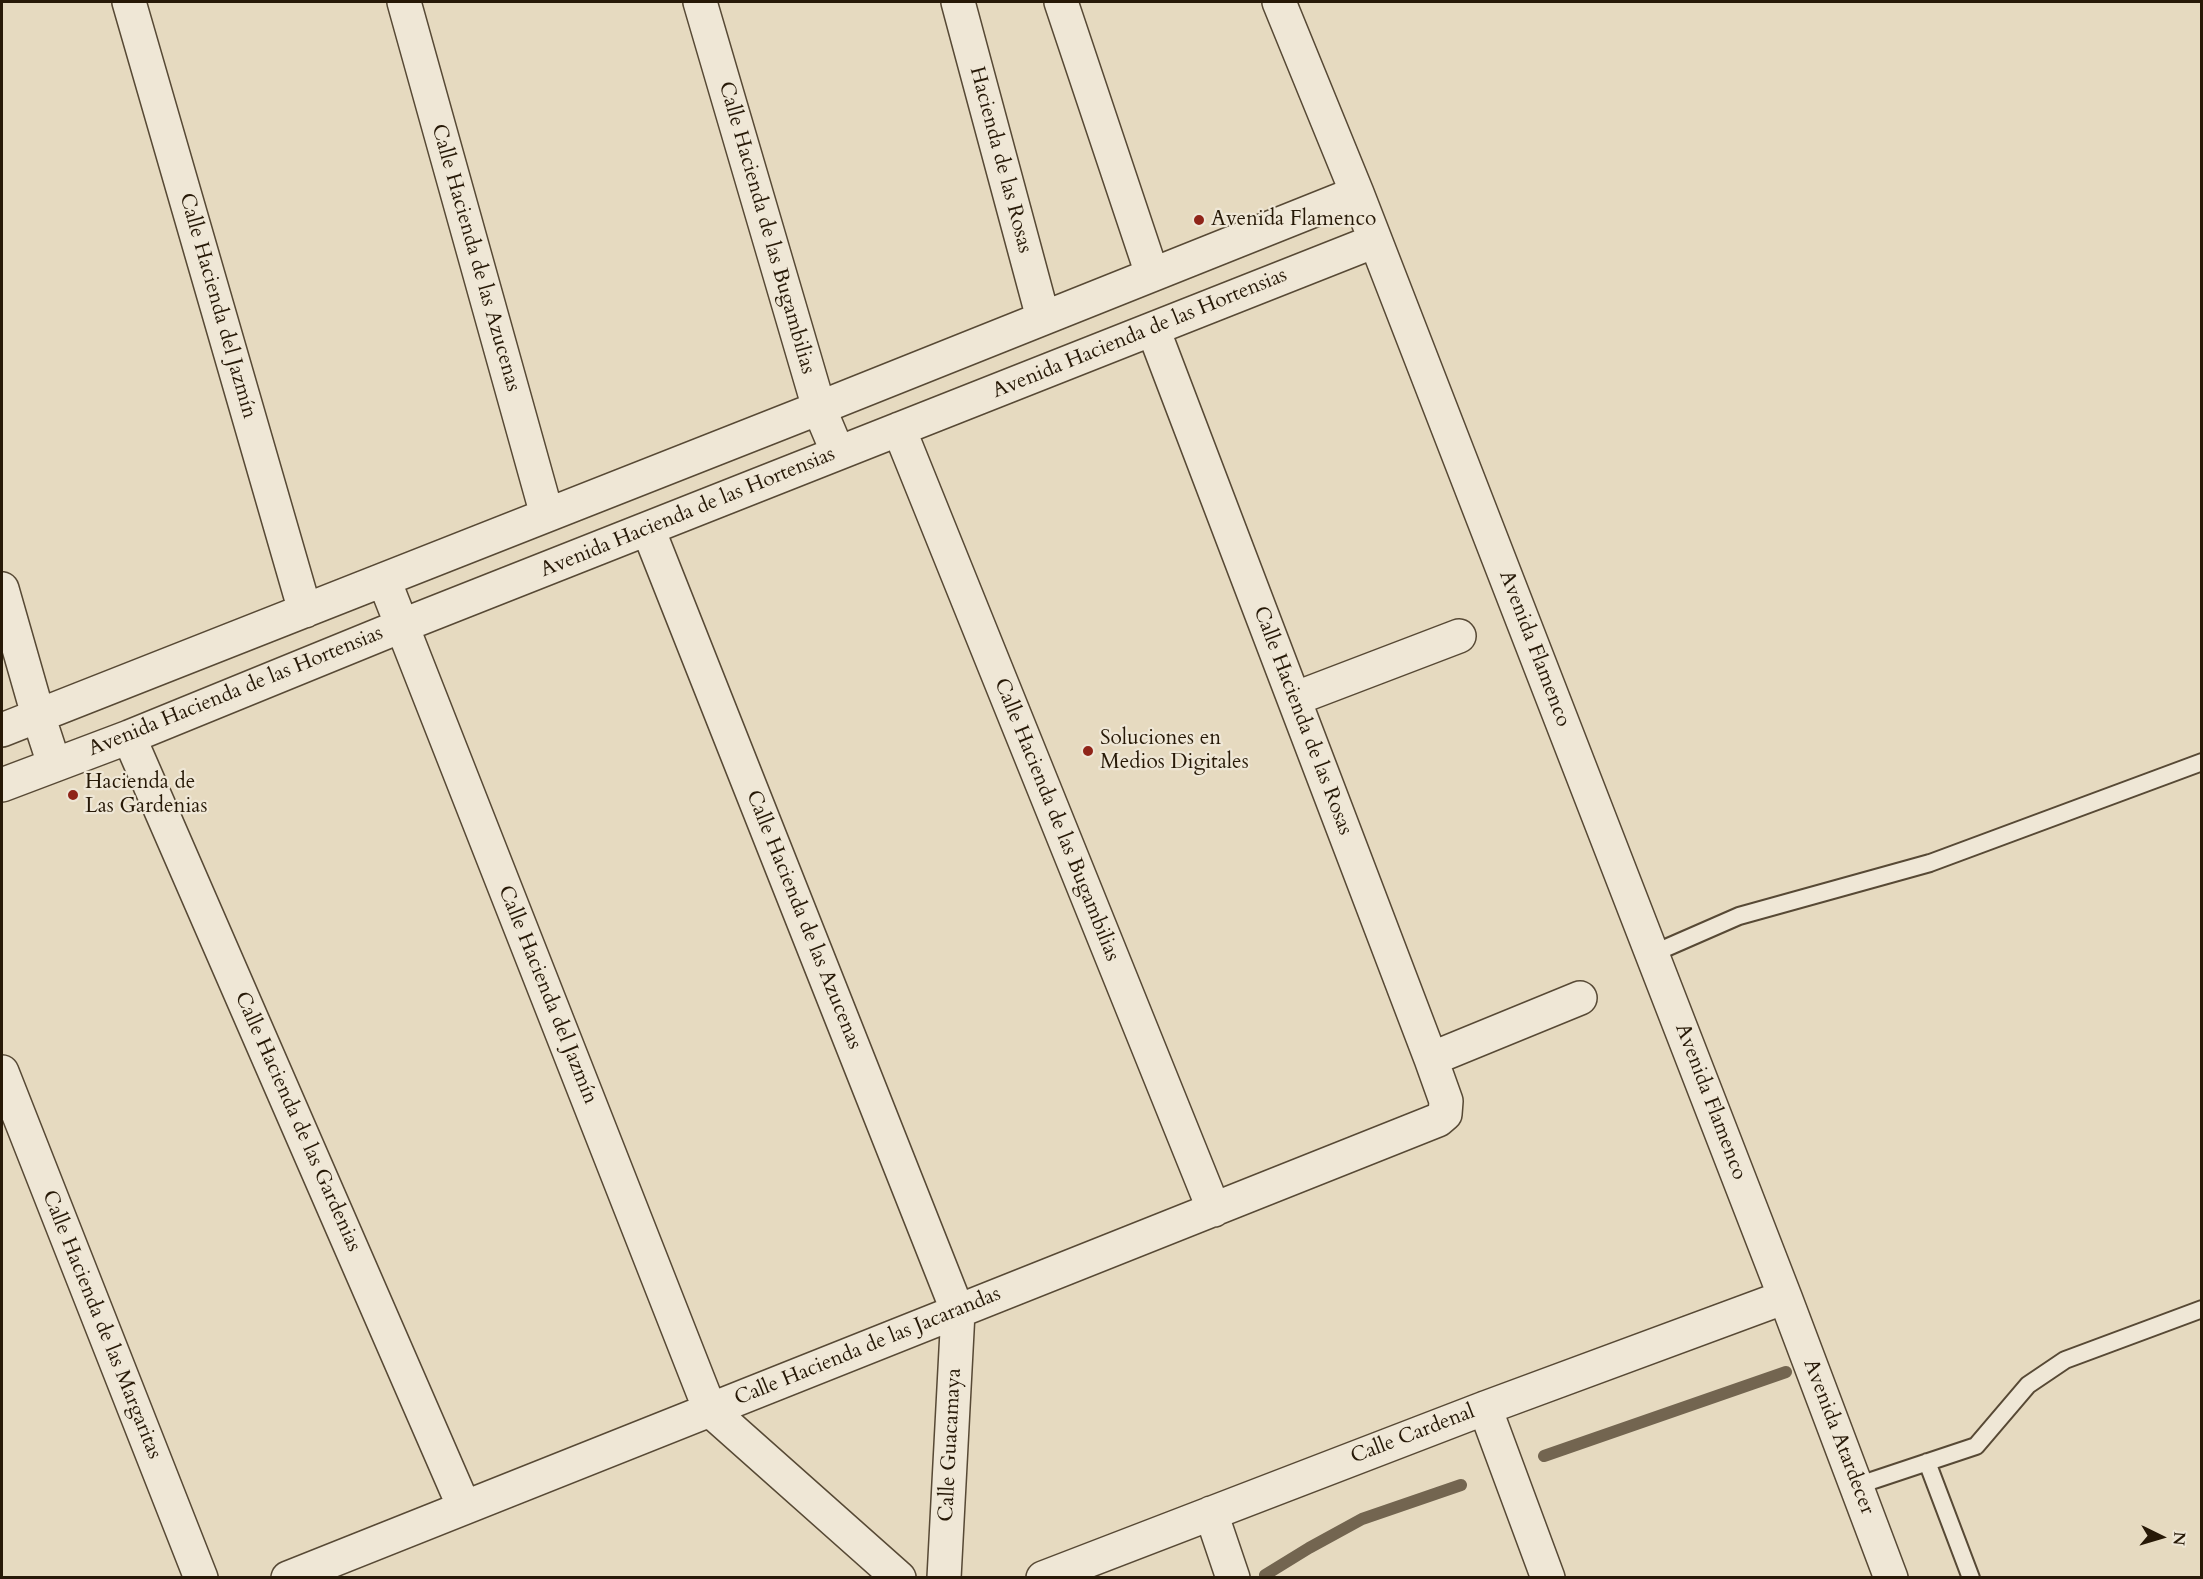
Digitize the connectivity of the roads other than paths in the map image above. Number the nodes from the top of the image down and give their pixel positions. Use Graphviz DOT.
graph roads {
  1 [pos="129,2"];
  2 [pos="404,2"];
  3 [pos="699,2"];
  4 [pos="958,2"];
  5 [pos="1061,2"];
  6 [pos="1279,2"];
  7 [pos="1357,193"];
  8 [pos="1375,241"];
  9 [pos="1152,274"];
  10 [pos="1042,318"];
  11 [pos="1154,329"];
  12 [pos="819,408"];
  13 [pos="899,429"];
  14 [pos="838,453"];
  15 [pos="547,515"];
  16 [pos="648,529"];
  17 [pos="384,579"];
  18 [pos="2,589"];
  19 [pos="304,611"];
  20 [pos="401,626"];
  21 [pos="1458,636"];
  22 [pos="1294,699"];
  23 [pos="38,715"];
  24 [pos="2,730"];
  25 [pos="129,737"];
  26 [pos="2202,762"];
  27 [pos="54,764"];
  28 [pos="2,785"];
  29 [pos="1652,954"];
  30 [pos="1580,998"];
  31 [pos="1431,1059"];
  32 [pos="2,1072"];
  33 [pos="1445,1114"];
  34 [pos="1214,1210"];
  35 [pos="1785,1297"];
  36 [pos="2202,1309"];
  37 [pos="958,1311"];
  38 [pos="1485,1408"];
  39 [pos="710,1410"];
  40 [pos="1927,1462"];
  41 [pos="1856,1486"];
  42 [pos="464,1507"];
  43 [pos="1211,1513"];
  44 [pos="201,1578"];
  45 [pos="288,1578"];
  46 [pos="899,1578"];
  47 [pos="944,1578"];
  48 [pos="1043,1578"];
  49 [pos="1233,1578"];
  50 [pos="1548,1578"];
  51 [pos="1891,1578"];
  52 [pos="1971,1578"];
  1 -- 19 [label="street, Calle Hacienda del Jazmín"];
  2 -- 15 [label="street, Calle Hacienda de las Azucenas"];
  3 -- 12 [label="street, Calle Hacienda de las Bugambilias"];
  4 -- 10 [label="street, Hacienda de las Rosas"];
  5 -- 9 [label="street"];
  6 -- 7 [label="street, Avenida Flamenco"];
  7 -- 8 [label="street, Avenida Flamenco"];
  7 -- 9 [label="street"];
  8 -- 11 [label="street, Avenida Hacienda de las Hortensias"];
  8 -- 29 [label="street, Avenida Flamenco"];
  9 -- 10 [label="street"];
  10 -- 12 [label="street"];
  11 -- 13 [label="street, Avenida Hacienda de las Hortensias"];
  11 -- 22 [label="street, Calle Hacienda de las Rosas"];
  12 -- 14 [label="street, Calle Hacienda de las Bugambilias"];
  12 -- 15 [label="street"];
  13 -- 14 [label="street, Avenida Hacienda de las Hortensias"];
  13 -- 34 [label="street, Calle Hacienda de las Bugambilias"];
  14 -- 16 [label="street, Avenida Hacienda de las Hortensias"];
  15 -- 17 [label="street"];
  16 -- 20 [label="street, Avenida Hacienda de las Hortensias"];
  16 -- 37 [label="street, Calle Hacienda de las Azucenas"];
  17 -- 19 [label="street"];
  17 -- 20 [label="street, Calle Hacienda del Jazmín"];
  18 -- 23 [label="street"];
  19 -- 23 [label="street"];
  20 -- 25 [label="street, Avenida Hacienda de las Hortensias"];
  20 -- 39 [label="street, Calle Hacienda del Jazmín"];
  21 -- 22 [label="street"];
  22 -- 31 [label="street, Calle Hacienda de las Rosas"];
  23 -- 24 [label="street"];
  23 -- 27 [label="street"];
  25 -- 27 [label="street, Avenida Hacienda de las Hortensias"];
  25 -- 42 [label="street, Calle Hacienda de las Gardenias"];
  26 -- 29 [label="lane"];
  27 -- 28 [label="street, Avenida Hacienda de las Hortensias"];
  29 -- 35 [label="street, Avenida Flamenco"];
  30 -- 31 [label="street"];
  31 -- 33 [label="street, Calle Hacienda de las Rosas"];
  32 -- 44 [label="street, Calle Hacienda de las Margaritas"];
  33 -- 34 [label="street, Calle Hacienda de las Jacarandas"];
  34 -- 37 [label="street, Calle Hacienda de las Jacarandas"];
  35 -- 38 [label="street, Calle Cardenal"];
  35 -- 41 [label="street, Avenida Atardecer"];
  36 -- 40 [label="lane"];
  37 -- 39 [label="street, Calle Hacienda de las Jacarandas"];
  37 -- 47 [label="street, Calle Guacamaya"];
  38 -- 43 [label="street, Calle Cardenal"];
  38 -- 50 [label="street"];
  39 -- 42 [label="street, Calle Hacienda de las Jacarandas"];
  39 -- 46 [label="street"];
  40 -- 41 [label="lane"];
  40 -- 52 [label="lane"];
  41 -- 51 [label="street, Avenida Atardecer"];
  42 -- 45 [label="street, Calle Hacienda de las Jacarandas"];
  43 -- 48 [label="street, Calle Cardenal"];
  43 -- 49 [label="street"];
}
